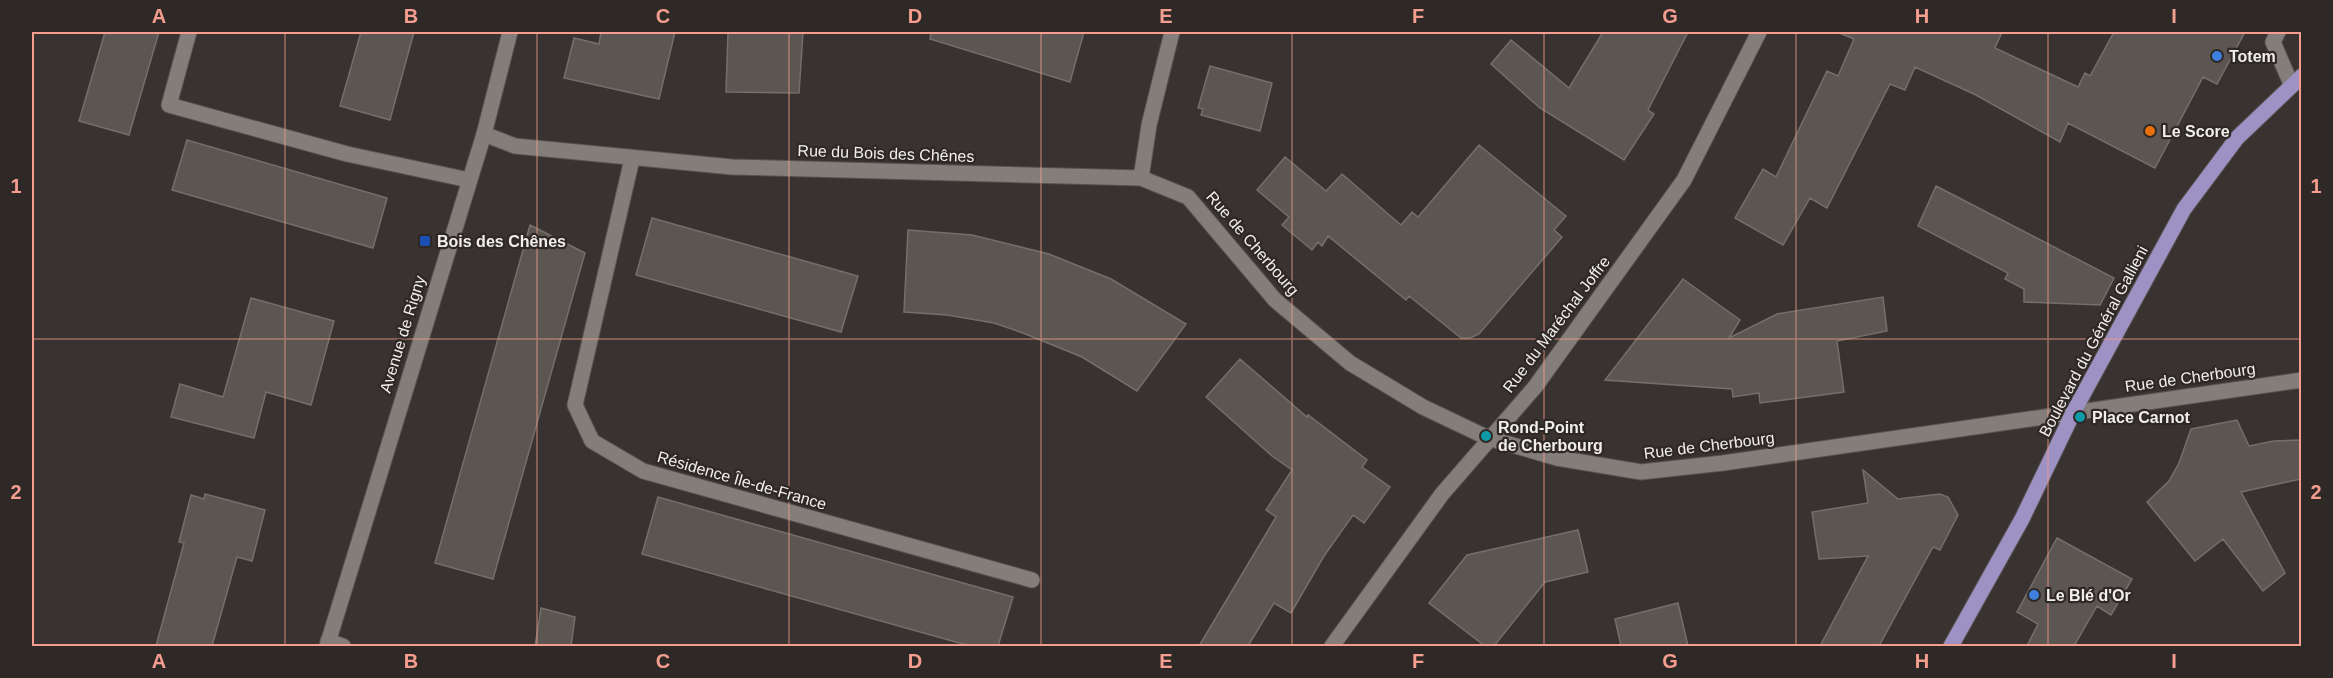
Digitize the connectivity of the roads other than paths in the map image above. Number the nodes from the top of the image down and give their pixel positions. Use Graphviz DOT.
graph roads {
  1 [pos="189,32"];
  2 [pos="510,32"];
  3 [pos="1172,32"];
  4 [pos="1759,32"];
  5 [pos="2278,32"];
  6 [pos="2296,80"];
  7 [pos="484,134"];
  8 [pos="632,159"];
  9 [pos="1141,178"];
  10 [pos="469,180"];
  11 [pos="2301,380"];
  12 [pos="2074,411"];
  13 [pos="1488,438"];
  14 [pos="1032,580"];
  15 [pos="328,644"];
  16 [pos="343,646"];
  17 [pos="1332,646"];
  18 [pos="1951,646"];
  1 -- 10 [label="street"];
  2 -- 7 [label="street, Avenue de Rigny"];
  3 -- 9 [label="street"];
  4 -- 13 [label="street, Rue du Maréchal Joffre"];
  5 -- 6 [label="street"];
  6 -- 12 [label="main road, Boulevard du Général Gallieni"];
  7 -- 8 [label="street, Rue du Bois des Chênes"];
  7 -- 10 [label="street, Avenue de Rigny"];
  8 -- 9 [label="street, Rue du Bois des Chênes"];
  8 -- 14 [label="street, Résidence Île-de-France"];
  9 -- 13 [label="street, Rue de Cherbourg"];
  10 -- 15 [label="street, Avenue de Rigny"];
  11 -- 12 [label="street, Rue de Cherbourg"];
  12 -- 13 [label="street, Rue de Cherbourg"];
  12 -- 18 [label="main road, Boulevard du Général Gallieni"];
  13 -- 17 [label="street, Rue du Maréchal Joffre"];
  15 -- 16 [label="street"];
}
